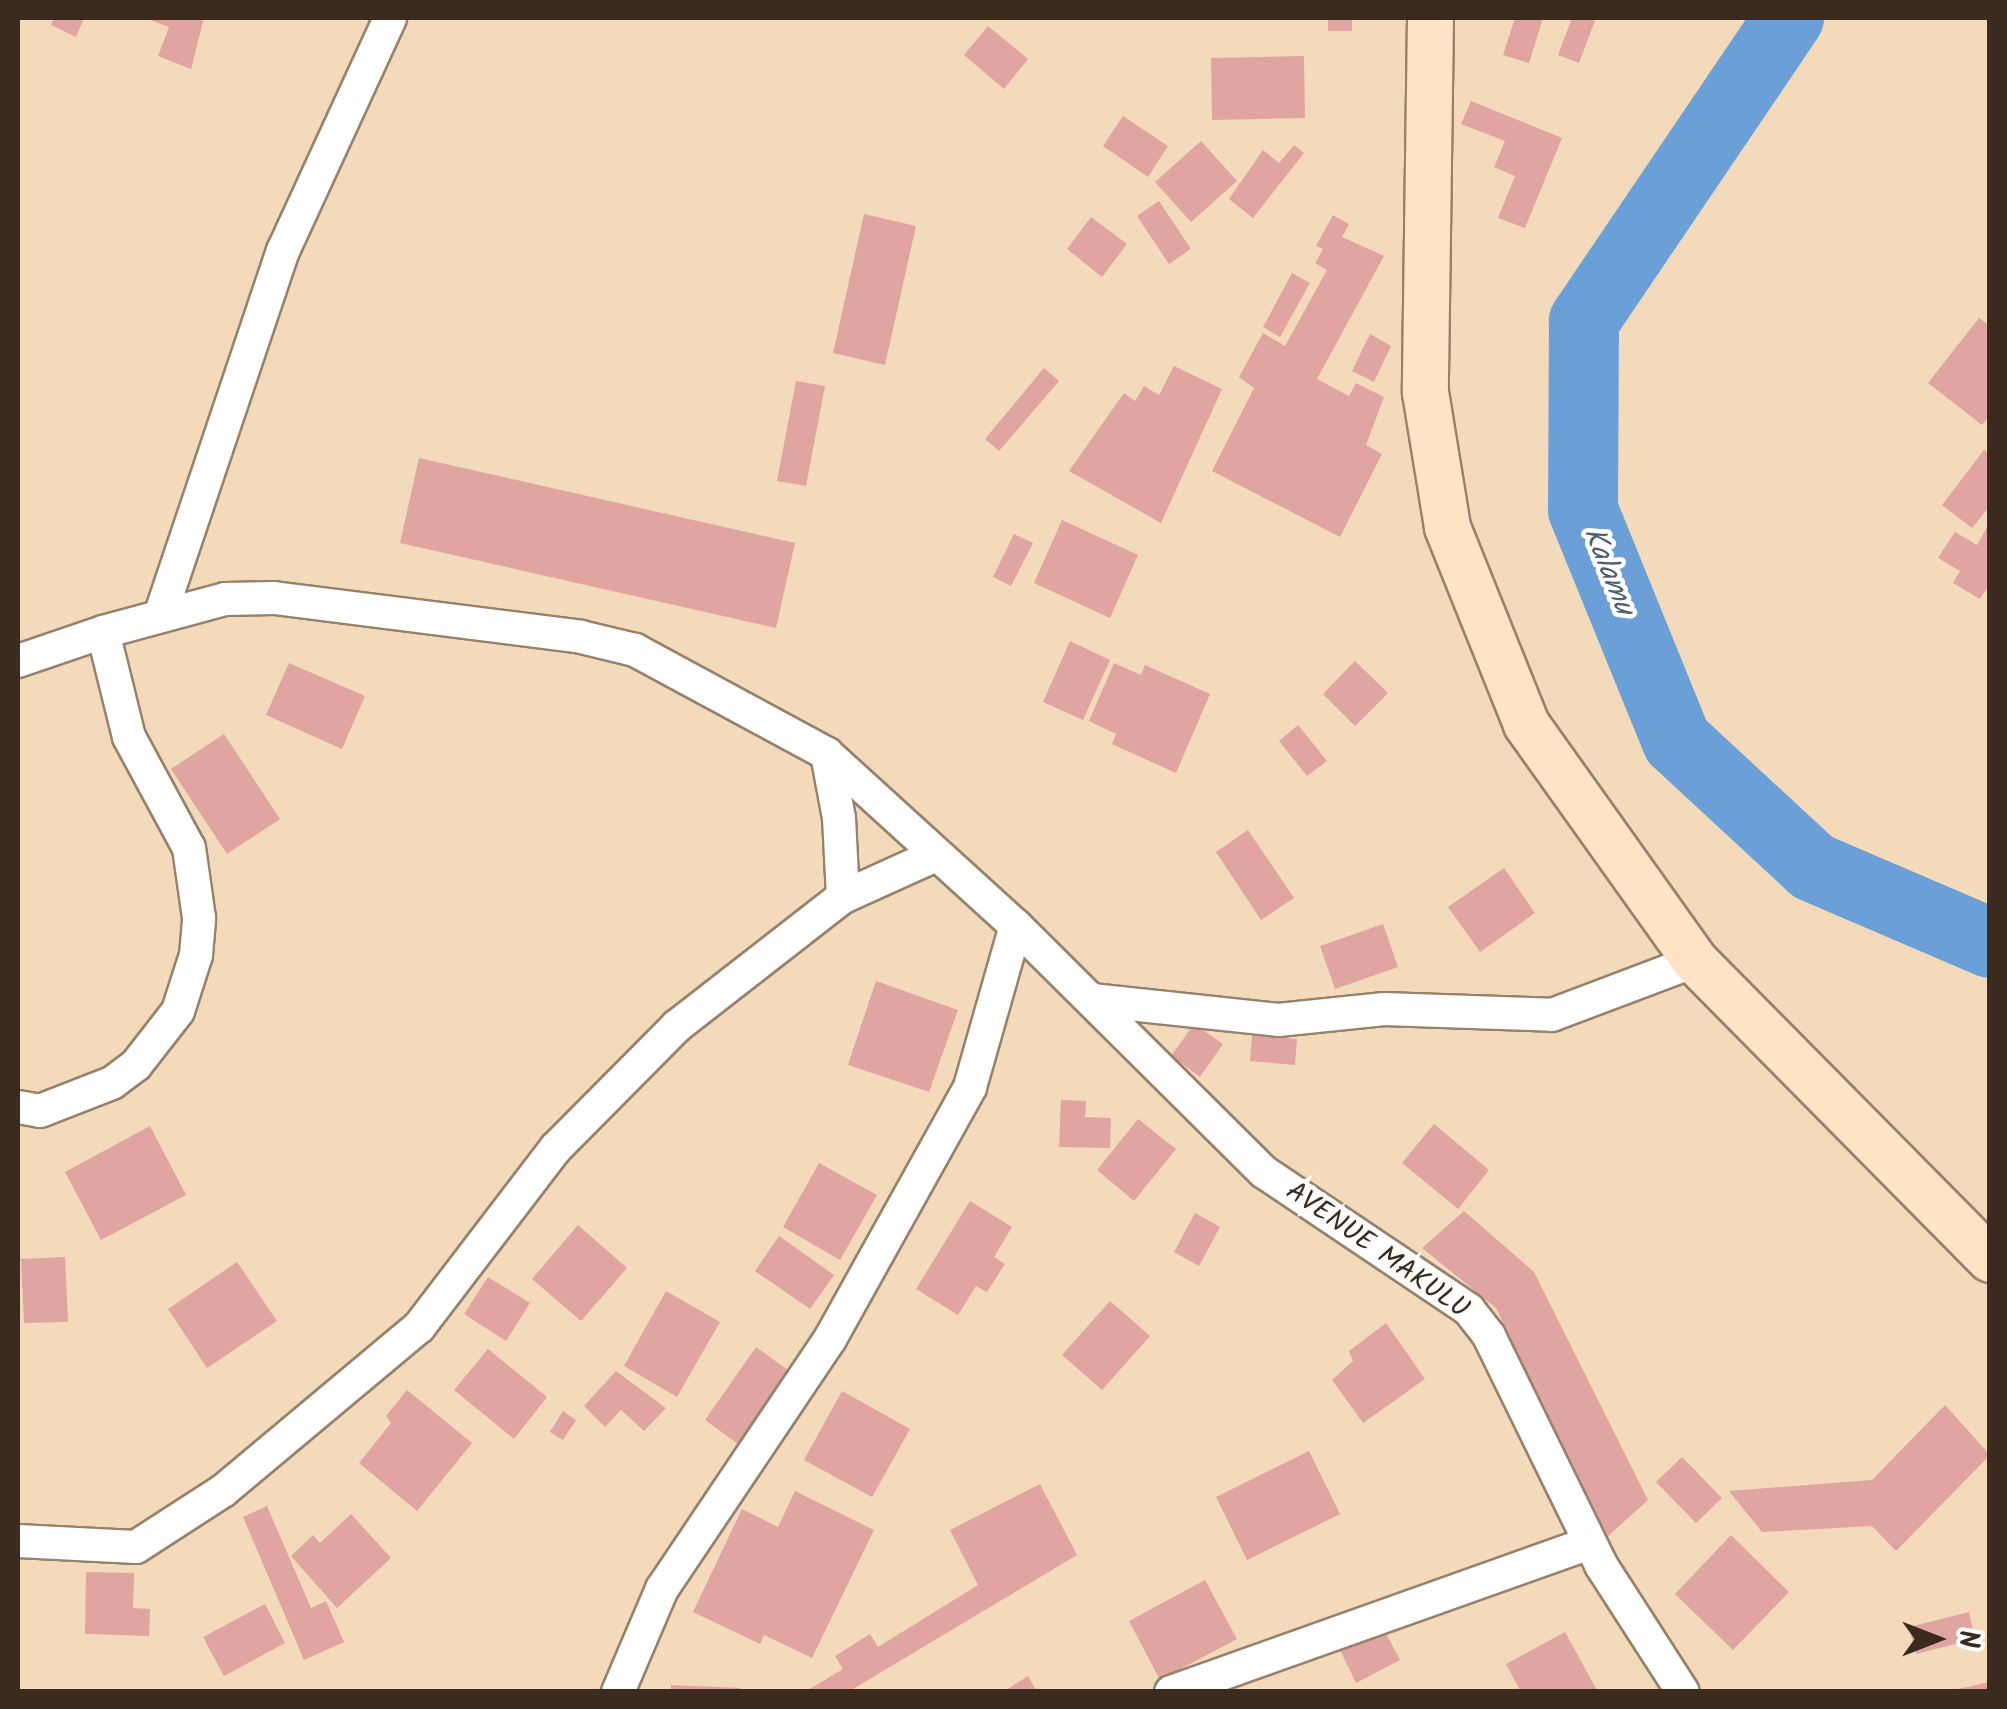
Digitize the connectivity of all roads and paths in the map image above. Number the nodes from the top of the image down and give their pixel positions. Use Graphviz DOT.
graph roads {
  1 [pos="390,18"];
  2 [pos="1430,18"];
  3 [pos="160,616"];
  4 [pos="103,632"];
  5 [pos="18,660"];
  6 [pos="827,754"];
  7 [pos="936,855"];
  8 [pos="843,897"];
  9 [pos="1016,926"];
  10 [pos="1695,961"];
  11 [pos="1092,1000"];
  12 [pos="18,1106"];
  13 [pos="1990,1259"];
  14 [pos="18,1541"];
  15 [pos="1589,1543"];
  16 [pos="618,1692"];
  17 [pos="1171,1692"];
  18 [pos="1683,1692"];
  1 -- 3 [label="street"];
  2 -- 10 [label="main road"];
  3 -- 4 [label="street, AVENUE MAKULU"];
  3 -- 6 [label="street, AVENUE MAKULU"];
  4 -- 5 [label="street, AVENUE MAKULU"];
  4 -- 12 [label="street"];
  6 -- 7 [label="street, AVENUE MAKULU"];
  6 -- 8 [label="street"];
  7 -- 8 [label="street"];
  7 -- 9 [label="street, AVENUE MAKULU"];
  8 -- 14 [label="street"];
  9 -- 11 [label="street, AVENUE MAKULU"];
  9 -- 16 [label="street"];
  10 -- 11 [label="street"];
  10 -- 13 [label="main road"];
  11 -- 15 [label="street, AVENUE MAKULU"];
  15 -- 17 [label="street"];
  15 -- 18 [label="street, AVENUE MAKULU"];
}
